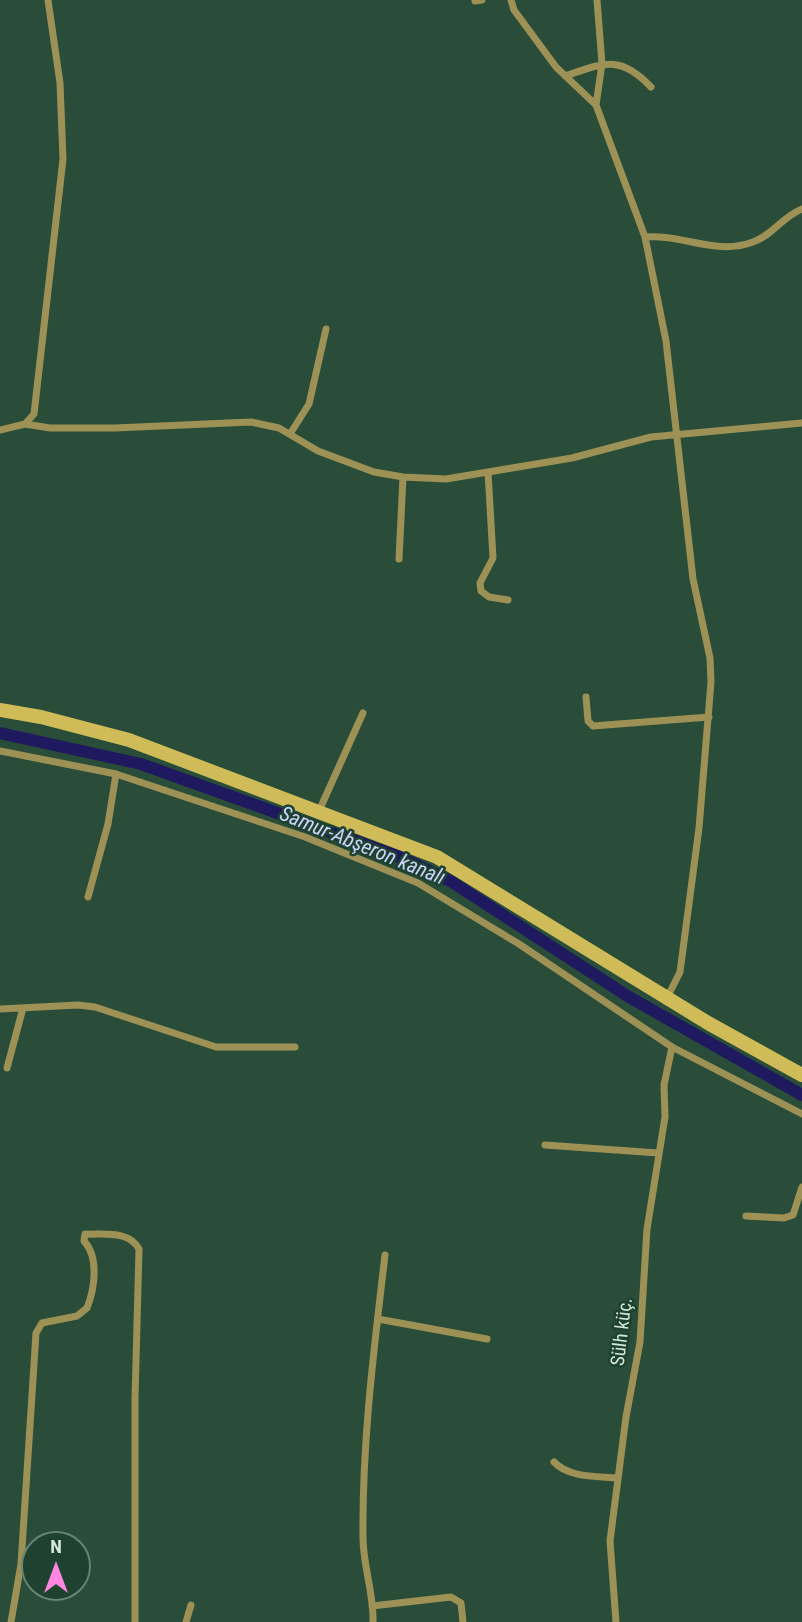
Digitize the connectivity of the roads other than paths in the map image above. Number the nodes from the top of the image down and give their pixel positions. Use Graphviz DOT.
graph roads {
  1 [pos="48,0"];
  2 [pos="511,0"];
  3 [pos="597,0"];
  4 [pos="602,64"];
  5 [pos="565,76"];
  6 [pos="651,88"];
  7 [pos="596,105"];
  8 [pos="802,209"];
  9 [pos="645,237"];
  10 [pos="326,329"];
  11 [pos="802,423"];
  12 [pos="25,424"];
  13 [pos="0,430"];
  14 [pos="290,433"];
  15 [pos="675,434"];
  16 [pos="488,472"];
  17 [pos="403,477"];
  18 [pos="399,559"];
  19 [pos="508,600"];
  20 [pos="586,697"];
  21 [pos="0,710"];
  22 [pos="363,713"];
  23 [pos="709,717"];
  24 [pos="0,751"];
  25 [pos="116,774"];
  26 [pos="319,811"];
  27 [pos="88,897"];
  28 [pos="667,999"];
  29 [pos="23,1008"];
  30 [pos="0,1009"];
  31 [pos="295,1047"];
  32 [pos="672,1047"];
  33 [pos="7,1068"];
  34 [pos="802,1074"];
  35 [pos="802,1114"];
  36 [pos="545,1145"];
  37 [pos="658,1153"];
  38 [pos="802,1187"];
  39 [pos="746,1216"];
  40 [pos="386,1255"];
  41 [pos="377,1319"];
  42 [pos="487,1339"];
  43 [pos="554,1462"];
  44 [pos="618,1478"];
  45 [pos="191,1605"];
  46 [pos="372,1606"];
  47 [pos="11,1622"];
  48 [pos="135,1622"];
  49 [pos="187,1622"];
  50 [pos="373,1622"];
  51 [pos="463,1622"];
  52 [pos="616,1622"];
  1 -- 12 [label="street"];
  2 -- 5 [label="street"];
  3 -- 4 [label="street"];
  4 -- 5 [label="street"];
  4 -- 6 [label="street"];
  4 -- 7 [label="street"];
  5 -- 7 [label="street"];
  7 -- 9 [label="street"];
  8 -- 9 [label="street"];
  9 -- 15 [label="street"];
  10 -- 14 [label="street"];
  11 -- 15 [label="street"];
  12 -- 13 [label="street"];
  12 -- 14 [label="street"];
  14 -- 17 [label="street"];
  15 -- 16 [label="street"];
  15 -- 23 [label="street"];
  16 -- 17 [label="street"];
  16 -- 19 [label="street"];
  17 -- 18 [label="street"];
  20 -- 23 [label="street"];
  21 -- 26 [label="street"];
  22 -- 26 [label="street"];
  23 -- 28 [label="street"];
  24 -- 25 [label="street"];
  25 -- 27 [label="street"];
  25 -- 32 [label="street"];
  26 -- 28 [label="street"];
  28 -- 34 [label="street"];
  29 -- 30 [label="street"];
  29 -- 31 [label="street"];
  29 -- 33 [label="street"];
  32 -- 35 [label="street"];
  32 -- 37 [label="street, Sülh küç."];
  36 -- 37 [label="street"];
  37 -- 44 [label="street, Sülh küç."];
  38 -- 39 [label="street"];
  40 -- 41 [label="street"];
  41 -- 42 [label="street"];
  41 -- 46 [label="street"];
  43 -- 44 [label="street"];
  44 -- 52 [label="street, Sülh küç."];
  45 -- 49 [label="street"];
  46 -- 50 [label="street"];
  46 -- 51 [label="street"];
  47 -- 48 [label="street"];
}
